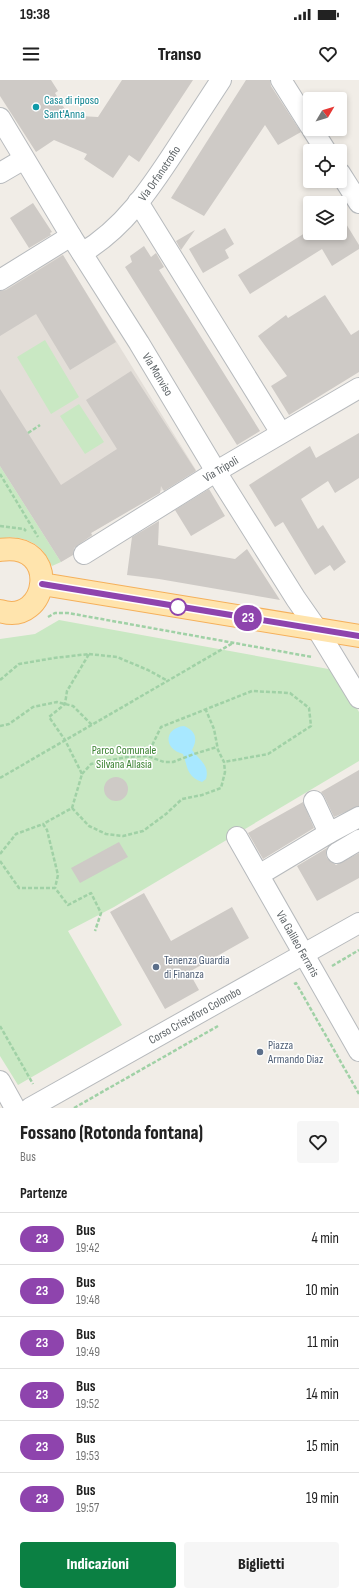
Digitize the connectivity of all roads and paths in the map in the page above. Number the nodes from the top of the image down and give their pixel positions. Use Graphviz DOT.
graph roads {
  1 [pos="221,80"];
  2 [pos="281,80"];
  3 [pos="303,115"];
  4 [pos="0,118"];
  5 [pos="24,159"];
  6 [pos="0,173"];
  7 [pos="347,184"];
  8 [pos="138,202"];
  9 [pos="359,203"];
  10 [pos="71,236"];
  11 [pos="82,253"];
  12 [pos="0,280"];
  13 [pos="359,388"];
  14 [pos="40,425"];
  15 [pos="28,433"];
  16 [pos="281,433"];
  17 [pos="217,471"];
  18 [pos="0,474"];
  19 [pos="38,538"];
  20 [pos="0,550"];
  21 [pos="84,554"];
  22 [pos="42,584"];
  23 [pos="0,611"];
  24 [pos="68,613"];
  25 [pos="317,629"];
  26 [pos="359,636"];
  27 [pos="234,643"];
  28 [pos="89,654"];
  29 [pos="338,664"];
  30 [pos="0,680"];
  31 [pos="168,681"];
  32 [pos="359,698"];
  33 [pos="65,704"];
  34 [pos="205,708"];
  35 [pos="92,725"];
  36 [pos="0,726"];
  37 [pos="65,740"];
  38 [pos="217,747"];
  39 [pos="147,756"];
  40 [pos="224,762"];
  41 [pos="82,774"];
  42 [pos="0,778"];
  43 [pos="314,800"];
  44 [pos="72,808"];
  45 [pos="359,817"];
  46 [pos="43,824"];
  47 [pos="329,833"];
  48 [pos="237,837"];
  49 [pos="359,840"];
  50 [pos="337,853"];
  51 [pos="0,854"];
  52 [pos="0,861"];
  53 [pos="259,875"];
  54 [pos="55,888"];
  55 [pos="359,923"];
  56 [pos="96,931"];
  57 [pos="303,953"];
  58 [pos="289,986"];
  59 [pos="221,1025"];
  60 [pos="0,1026"];
  61 [pos="359,1051"];
  62 [pos="0,1081"];
  63 [pos="359,1094"];
  64 [pos="36,1105"];
  65 [pos="15,1108"];
  66 [pos="74,1108"];
  1 -- 8 [label="street, Via Orfanotrofio"];
  2 -- 3 [label="street"];
  4 -- 5 [label="street, Via Monviso"];
  5 -- 6 [label="street"];
  5 -- 10 [label="street, Via Monviso"];
  7 -- 9 [label="street"];
  8 -- 11 [label="street, Via Orfanotrofio"];
  8 -- 16 [label="street"];
  10 -- 11 [label="street, Via Monviso"];
  10 -- 12 [label="street"];
  11 -- 17 [label="street, Via Monviso"];
  13 -- 16 [label="street, Via Tripoli"];
  14 -- 15 [label="path"];
  16 -- 17 [label="street, Via Tripoli"];
  17 -- 21 [label="street, Via Tripoli"];
  17 -- 25 [label="street, Via Monviso"];
  18 -- 19 [label="path"];
  20 -- 22 [label="main road"];
  22 -- 23 [label="main road"];
  22 -- 25 [label="main road"];
  24 -- 27 [label="path"];
  25 -- 26 [label="main road"];
  25 -- 29 [label="street, Via Monviso"];
  27 -- 29 [label="path"];
  27 -- 31 [label="path"];
  28 -- 30 [label="path"];
  28 -- 31 [label="path"];
  28 -- 33 [label="path"];
  29 -- 32 [label="street, Via Monviso"];
  31 -- 35 [label="path"];
  33 -- 35 [label="path"];
  33 -- 36 [label="path"];
  33 -- 37 [label="path"];
  34 -- 38 [label="path"];
  34 -- 39 [label="path"];
  34 -- 40 [label="path"];
  35 -- 37 [label="path"];
  37 -- 41 [label="path"];
  37 -- 42 [label="path"];
  38 -- 39 [label="path"];
  38 -- 40 [label="path"];
  39 -- 41 [label="path"];
  40 -- 44 [label="path"];
  41 -- 44 [label="path"];
  43 -- 47 [label="street"];
  44 -- 46 [label="path"];
  45 -- 47 [label="street"];
  46 -- 51 [label="path"];
  46 -- 54 [label="path"];
  47 -- 53 [label="street"];
  48 -- 53 [label="street, Via Galileo Ferraris"];
  49 -- 50 [label="street"];
  52 -- 54 [label="path"];
  53 -- 57 [label="street, Via Galileo Ferraris"];
  54 -- 56 [label="path"];
  55 -- 57 [label="street, Corso Cristoforo Colombo"];
  57 -- 61 [label="street, Via Galileo Ferraris"];
  57 -- 64 [label="street, Corso Cristoforo Colombo"];
  58 -- 63 [label="path"];
  59 -- 66 [label="path"];
  60 -- 64 [label="path"];
  62 -- 65 [label="street"];
}
